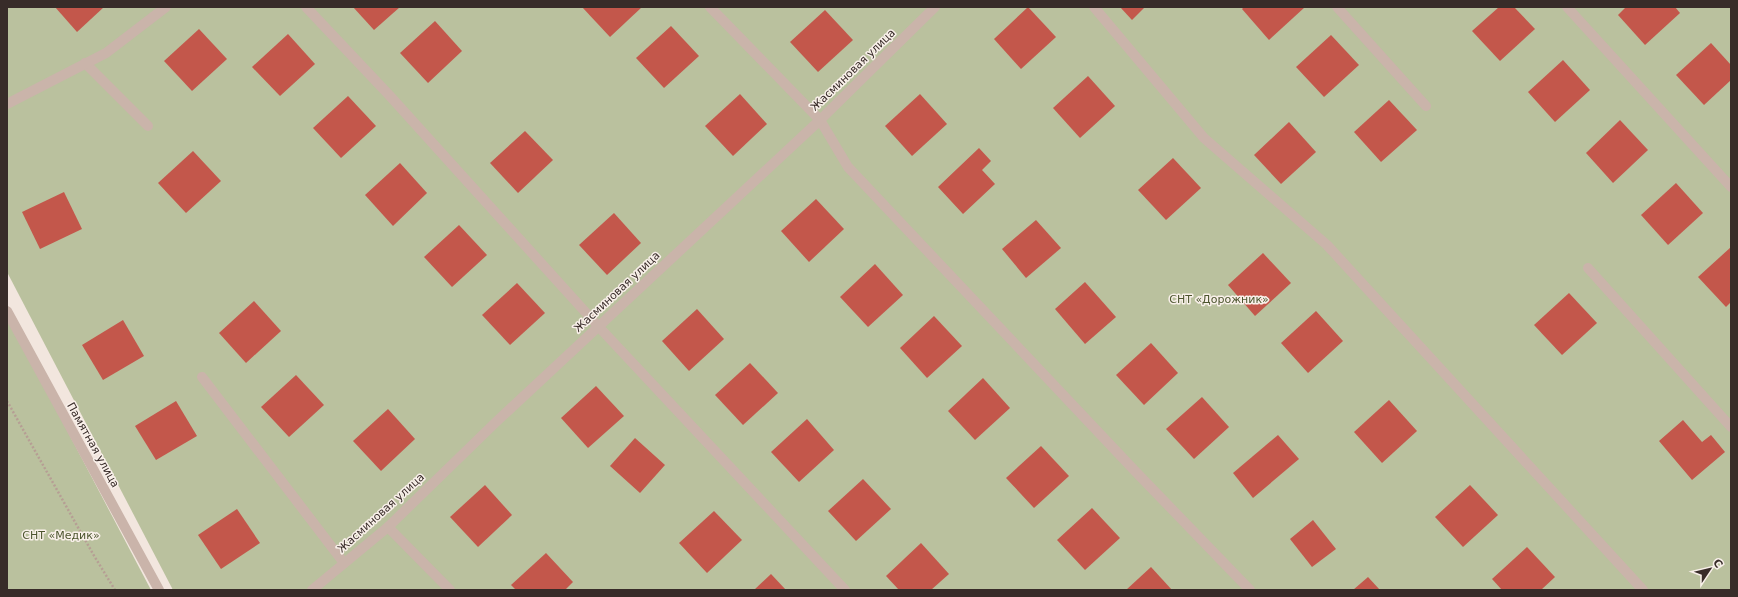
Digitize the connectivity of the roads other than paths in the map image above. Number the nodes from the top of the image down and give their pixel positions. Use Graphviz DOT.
graph roads {
  1 [pos="166,7"];
  2 [pos="306,7"];
  3 [pos="710,7"];
  4 [pos="935,7"];
  5 [pos="1094,7"];
  6 [pos="1337,7"];
  7 [pos="1567,7"];
  8 [pos="85,63"];
  9 [pos="7,104"];
  10 [pos="1426,106"];
  11 [pos="820,120"];
  12 [pos="148,126"];
  13 [pos="1731,187"];
  14 [pos="1588,268"];
  15 [pos="7,311"];
  16 [pos="598,326"];
  17 [pos="202,377"];
  18 [pos="1731,427"];
  19 [pos="388,527"];
  20 [pos="344,563"];
  21 [pos="159,590"];
  22 [pos="312,590"];
  23 [pos="450,590"];
  24 [pos="845,590"];
  25 [pos="1250,590"];
  26 [pos="1643,590"];
  1 -- 8 [label="street"];
  2 -- 16 [label="street"];
  3 -- 11 [label="street"];
  4 -- 11 [label="street, Жасминовая улица"];
  5 -- 26 [label="street"];
  6 -- 10 [label="street"];
  7 -- 13 [label="street"];
  8 -- 9 [label="street"];
  8 -- 12 [label="street"];
  11 -- 16 [label="street, Жасминовая улица"];
  11 -- 25 [label="street"];
  14 -- 18 [label="street"];
  15 -- 21 [label="street, Памятная улица"];
  16 -- 19 [label="street, Жасминовая улица"];
  16 -- 24 [label="street"];
  17 -- 20 [label="street"];
  19 -- 20 [label="street, Жасминовая улица"];
  19 -- 23 [label="street"];
  20 -- 22 [label="street, Жасминовая улица"];
}
